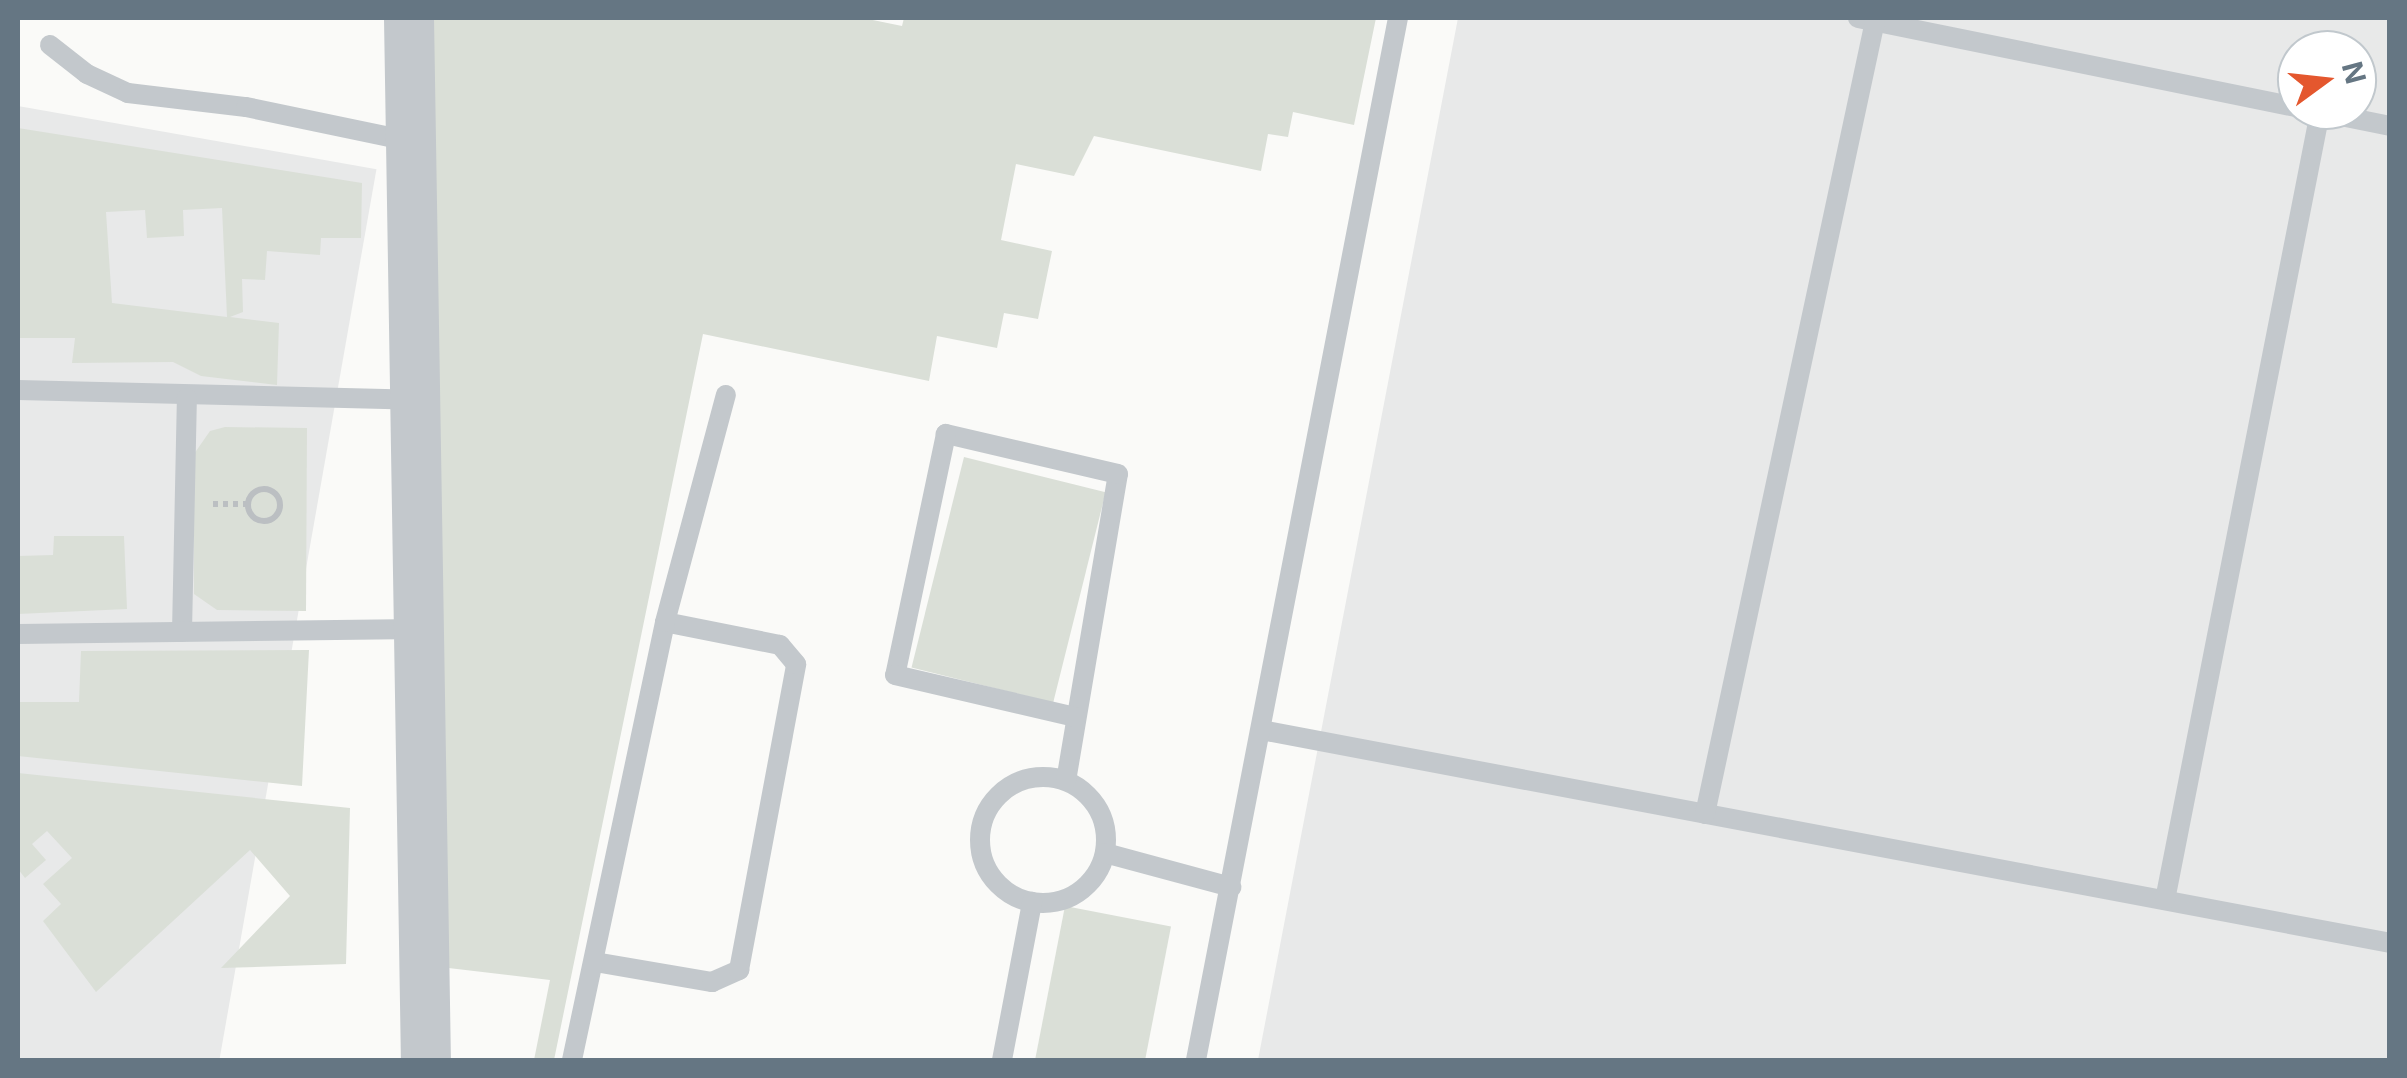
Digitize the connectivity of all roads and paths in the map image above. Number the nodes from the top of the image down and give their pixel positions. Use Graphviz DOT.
graph roads {
  1 [pos="410,18"];
  2 [pos="1398,18"];
  3 [pos="1866,19"];
  4 [pos="50,45"];
  5 [pos="2277,103"];
  6 [pos="2312,130"];
  7 [pos="410,141"];
  8 [pos="18,390"];
  9 [pos="726,396"];
  10 [pos="187,398"];
  11 [pos="415,400"];
  12 [pos="248,504"];
  13 [pos="186,505"];
  14 [pos="666,622"];
  15 [pos="418,629"];
  16 [pos="182,632"];
  17 [pos="18,634"];
  18 [pos="1075,717"];
  19 [pos="1261,730"];
  20 [pos="1066,781"];
  21 [pos="1704,814"];
  22 [pos="1105,853"];
  23 [pos="1231,887"];
  24 [pos="2165,900"];
  25 [pos="1032,902"];
  26 [pos="2390,942"];
  27 [pos="595,962"];
  28 [pos="426,1060"];
  29 [pos="572,1060"];
  30 [pos="1002,1060"];
  31 [pos="1196,1060"];
  1 -- 7 [label="street"];
  2 -- 19 [label="lane"];
  3 -- 5 [label="lane"];
  3 -- 21 [label="lane"];
  4 -- 7 [label="lane"];
  6 -- 24 [label="lane"];
  7 -- 11 [label="street"];
  8 -- 10 [label="lane"];
  9 -- 14 [label="lane"];
  10 -- 11 [label="lane"];
  10 -- 13 [label="lane"];
  11 -- 15 [label="street"];
  12 -- 12 [label="path"];
  12 -- 13 [label="path"];
  13 -- 16 [label="lane"];
  14 -- 27 [label="lane"];
  14 -- 27 [label="lane"];
  15 -- 16 [label="lane"];
  15 -- 28 [label="street"];
  16 -- 17 [label="lane"];
  18 -- 18 [label="lane"];
  18 -- 20 [label="lane"];
  19 -- 21 [label="lane"];
  19 -- 23 [label="lane"];
  20 -- 22 [label="lane"];
  20 -- 25 [label="lane"];
  21 -- 24 [label="lane"];
  22 -- 23 [label="lane"];
  22 -- 25 [label="lane"];
  23 -- 31 [label="lane"];
  24 -- 26 [label="lane"];
  25 -- 30 [label="lane"];
  27 -- 29 [label="lane"];
}
